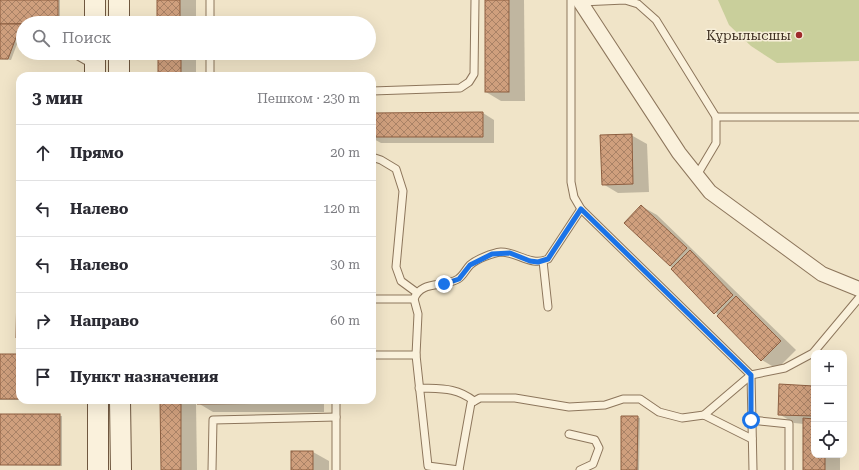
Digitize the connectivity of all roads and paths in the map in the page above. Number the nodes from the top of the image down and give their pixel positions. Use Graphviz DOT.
graph roads {
  1 [pos="95,0"];
  2 [pos="119,0"];
  3 [pos="210,0"];
  4 [pos="475,0"];
  5 [pos="577,1"];
  6 [pos="95,16"];
  7 [pos="119,16"];
  8 [pos="210,16"];
  9 [pos="86,60"];
  10 [pos="119,60"];
  11 [pos="210,60"];
  12 [pos="95,65"];
  13 [pos="119,72"];
  14 [pos="210,72"];
  15 [pos="376,91"];
  16 [pos="716,117"];
  17 [pos="859,117"];
  18 [pos="376,158"];
  19 [pos="697,175"];
  20 [pos="581,209"];
  21 [pos="543,262"];
  22 [pos="859,290"];
  23 [pos="415,296"];
  24 [pos="859,298"];
  25 [pos="376,299"];
  26 [pos="548,308"];
  27 [pos="376,355"];
  28 [pos="416,355"];
  29 [pos="751,375"];
  30 [pos="419,388"];
  31 [pos="474,401"];
  32 [pos="98,404"];
  33 [pos="120,404"];
  34 [pos="336,404"];
  35 [pos="704,414"];
  36 [pos="336,417"];
  37 [pos="751,420"];
  38 [pos="569,434"];
  39 [pos="752,439"];
  40 [pos="428,468"];
  41 [pos="98,470"];
  42 [pos="120,470"];
  43 [pos="212,470"];
  44 [pos="336,470"];
  45 [pos="459,470"];
  46 [pos="580,470"];
  47 [pos="753,470"];
  48 [pos="789,470"];
  1 -- 6 [label="main road"];
  2 -- 7 [label="main road"];
  3 -- 8 [label="lane"];
  4 -- 15 [label="lane"];
  5 -- 16 [label="lane"];
  5 -- 19 [label="street"];
  5 -- 20 [label="lane"];
  9 -- 12 [label="lane"];
  10 -- 13 [label="main road"];
  11 -- 14 [label="lane"];
  16 -- 17 [label="lane"];
  16 -- 19 [label="lane"];
  18 -- 23 [label="lane"];
  19 -- 22 [label="street"];
  20 -- 21 [label="lane"];
  20 -- 29 [label="lane"];
  21 -- 23 [label="lane"];
  21 -- 26 [label="lane"];
  23 -- 25 [label="lane"];
  23 -- 28 [label="lane"];
  24 -- 29 [label="lane"];
  27 -- 28 [label="lane"];
  28 -- 30 [label="lane"];
  29 -- 35 [label="lane"];
  29 -- 37 [label="lane"];
  30 -- 31 [label="lane"];
  30 -- 40 [label="lane"];
  31 -- 35 [label="lane"];
  31 -- 45 [label="lane"];
  32 -- 41 [label="main road"];
  33 -- 42 [label="main road"];
  34 -- 36 [label="lane"];
  35 -- 39 [label="lane"];
  36 -- 43 [label="lane"];
  36 -- 44 [label="lane"];
  37 -- 39 [label="lane"];
  37 -- 48 [label="lane"];
  38 -- 46 [label="lane"];
  39 -- 47 [label="lane"];
  40 -- 45 [label="lane"];
}
